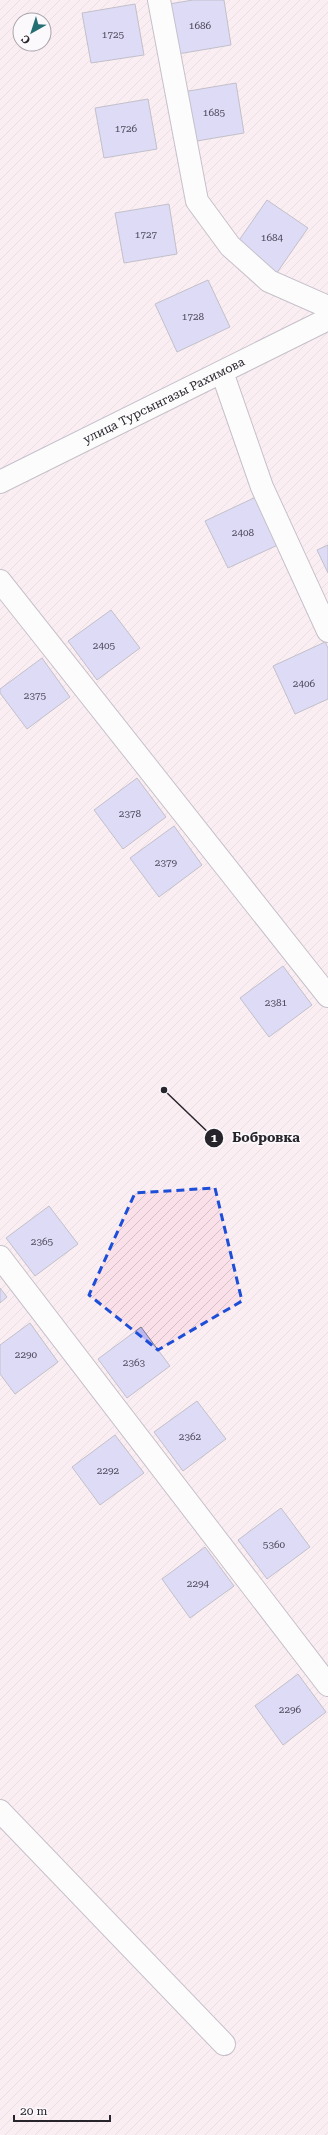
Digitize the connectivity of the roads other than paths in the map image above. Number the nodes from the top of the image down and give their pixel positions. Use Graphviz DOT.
graph roads {
  1 [pos="159,0"];
  2 [pos="328,307"];
  3 [pos="328,319"];
  4 [pos="222,372"];
  5 [pos="0,482"];
  6 [pos="0,581"];
  7 [pos="328,631"];
  8 [pos="328,996"];
  9 [pos="0,1257"];
  10 [pos="328,1685"];
  11 [pos="0,1811"];
  12 [pos="224,2044"];
  1 -- 2 [label="street"];
  3 -- 4 [label="street, улица Турсынгазы Рахимова"];
  4 -- 5 [label="street, улица Турсынгазы Рахимова"];
  4 -- 7 [label="street"];
  6 -- 8 [label="street"];
  9 -- 10 [label="street"];
  11 -- 12 [label="street"];
}
